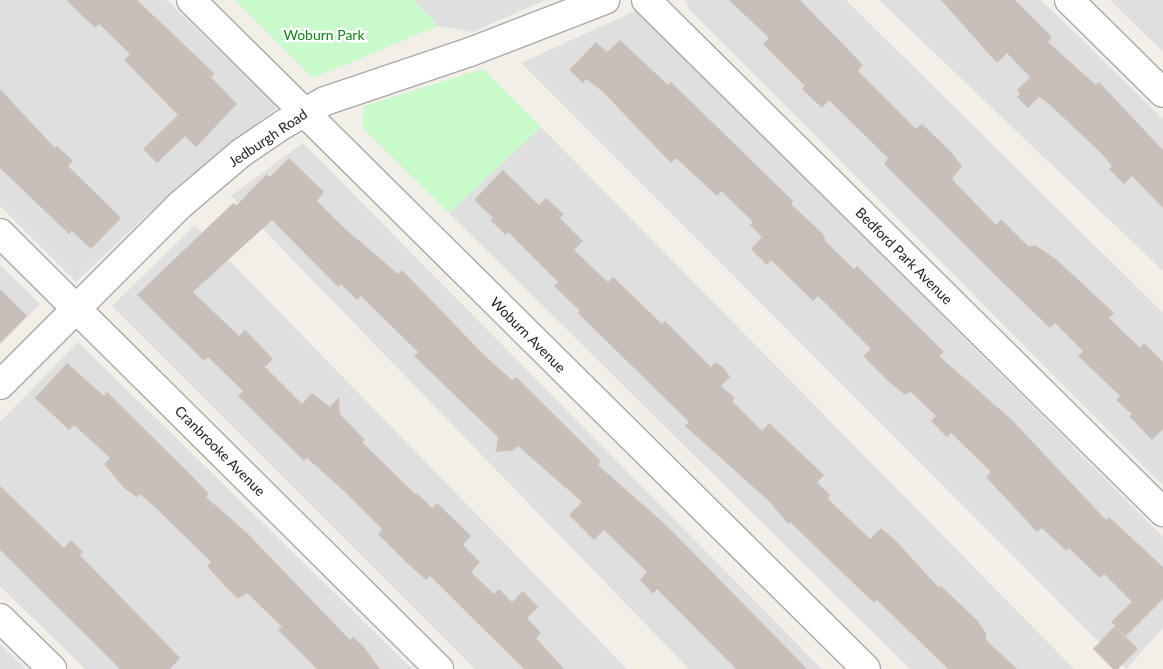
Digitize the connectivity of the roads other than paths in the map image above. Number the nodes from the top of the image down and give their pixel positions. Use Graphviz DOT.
graph roads {
  1 [pos="191,0"];
  2 [pos="605,0"];
  3 [pos="646,0"];
  4 [pos="1069,0"];
  5 [pos="1163,94"];
  6 [pos="305,113"];
  7 [pos="0,233"];
  8 [pos="76,308"];
  9 [pos="0,385"];
  10 [pos="1163,512"];
  11 [pos="0,618"];
  12 [pos="52,669"];
  13 [pos="439,669"];
  14 [pos="866,669"];
  1 -- 6 [label="street, Woburn Avenue"];
  2 -- 6 [label="street, Jedburgh Road"];
  3 -- 10 [label="street, Bedford Park Avenue"];
  4 -- 5 [label="street"];
  6 -- 8 [label="street, Jedburgh Road"];
  6 -- 14 [label="street, Woburn Avenue"];
  7 -- 8 [label="street, Cranbrooke Avenue"];
  8 -- 9 [label="street, Jedburgh Road"];
  8 -- 13 [label="street, Cranbrooke Avenue"];
  11 -- 12 [label="street"];
}
